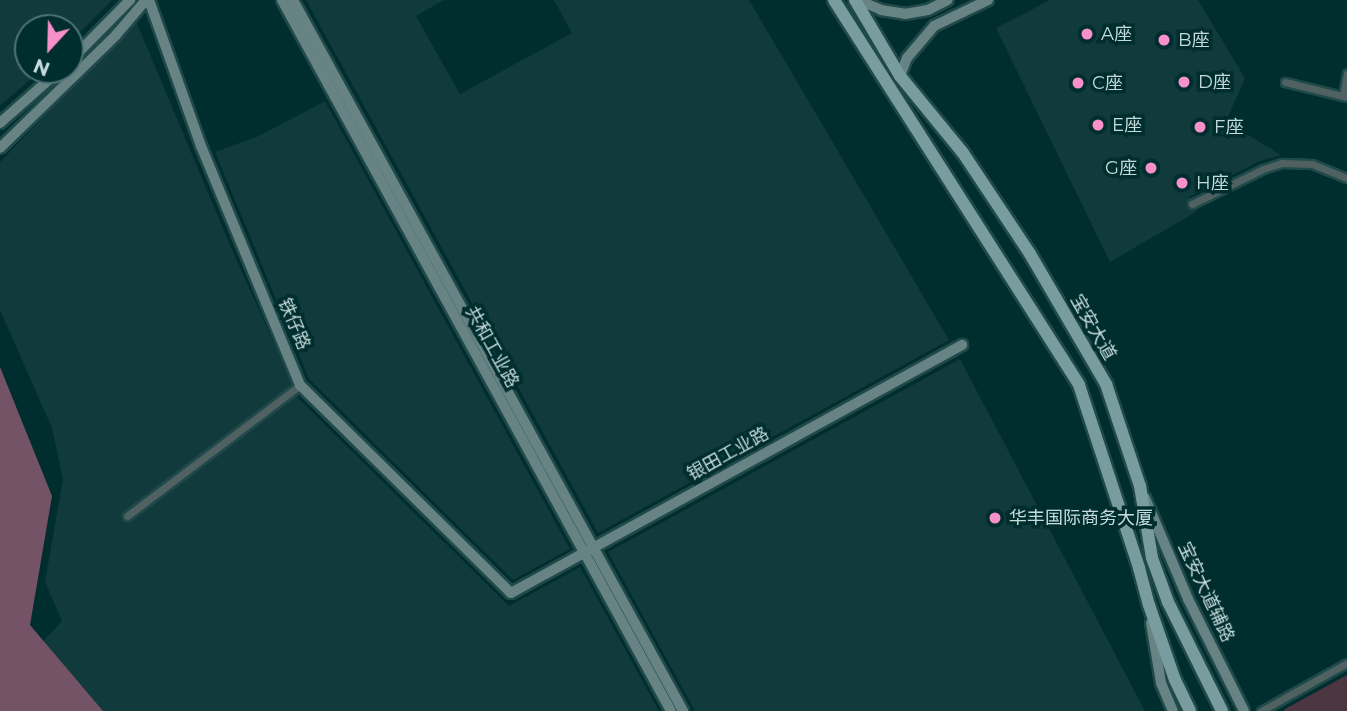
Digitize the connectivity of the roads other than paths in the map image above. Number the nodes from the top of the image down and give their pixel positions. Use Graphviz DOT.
graph roads {
  1 [pos="130,0"];
  2 [pos="148,0"];
  3 [pos="282,0"];
  4 [pos="293,0"];
  5 [pos="834,0"];
  6 [pos="857,0"];
  7 [pos="948,0"];
  8 [pos="988,0"];
  9 [pos="928,10"];
  10 [pos="934,26"];
  11 [pos="84,47"];
  12 [pos="1347,73"];
  13 [pos="900,76"];
  14 [pos="1285,82"];
  15 [pos="44,84"];
  16 [pos="1345,97"];
  17 [pos="0,124"];
  18 [pos="0,148"];
  19 [pos="1347,178"];
  20 [pos="1192,204"];
  21 [pos="962,345"];
  22 [pos="300,385"];
  23 [pos="1140,486"];
  24 [pos="127,516"];
  25 [pos="589,550"];
  26 [pos="511,593"];
  27 [pos="1149,605"];
  28 [pos="1347,663"];
  29 [pos="671,711"];
  30 [pos="683,711"];
  31 [pos="1173,711"];
  32 [pos="1190,711"];
  33 [pos="1222,711"];
  34 [pos="1244,711"];
  35 [pos="1261,711"];
  1 -- 11 [label="street"];
  2 -- 18 [label="street"];
  2 -- 22 [label="street, 铁仔路"];
  3 -- 25 [label="street, 共和工业路"];
  4 -- 25 [label="street, 共和工业路"];
  5 -- 27 [label="main road"];
  6 -- 9 [label="street"];
  6 -- 13 [label="main road, 宝安大道"];
  7 -- 9 [label="street"];
  8 -- 10 [label="street"];
  9 -- 10 [label="street"];
  10 -- 13 [label="street"];
  12 -- 16 [label="street"];
  13 -- 23 [label="main road, 宝安大道"];
  14 -- 16 [label="street"];
  15 -- 17 [label="street"];
  19 -- 20 [label="street"];
  21 -- 25 [label="street, 银田工业路"];
  22 -- 24 [label="street"];
  22 -- 26 [label="street, 铁仔路"];
  23 -- 33 [label="main road, 宝安大道"];
  23 -- 34 [label="street, 宝安大道辅路"];
  25 -- 26 [label="street, 银田工业路"];
  25 -- 29 [label="street, 共和工业路"];
  25 -- 30 [label="street, 共和工业路"];
  27 -- 31 [label="street"];
  27 -- 32 [label="main road"];
  28 -- 35 [label="street"];
}
